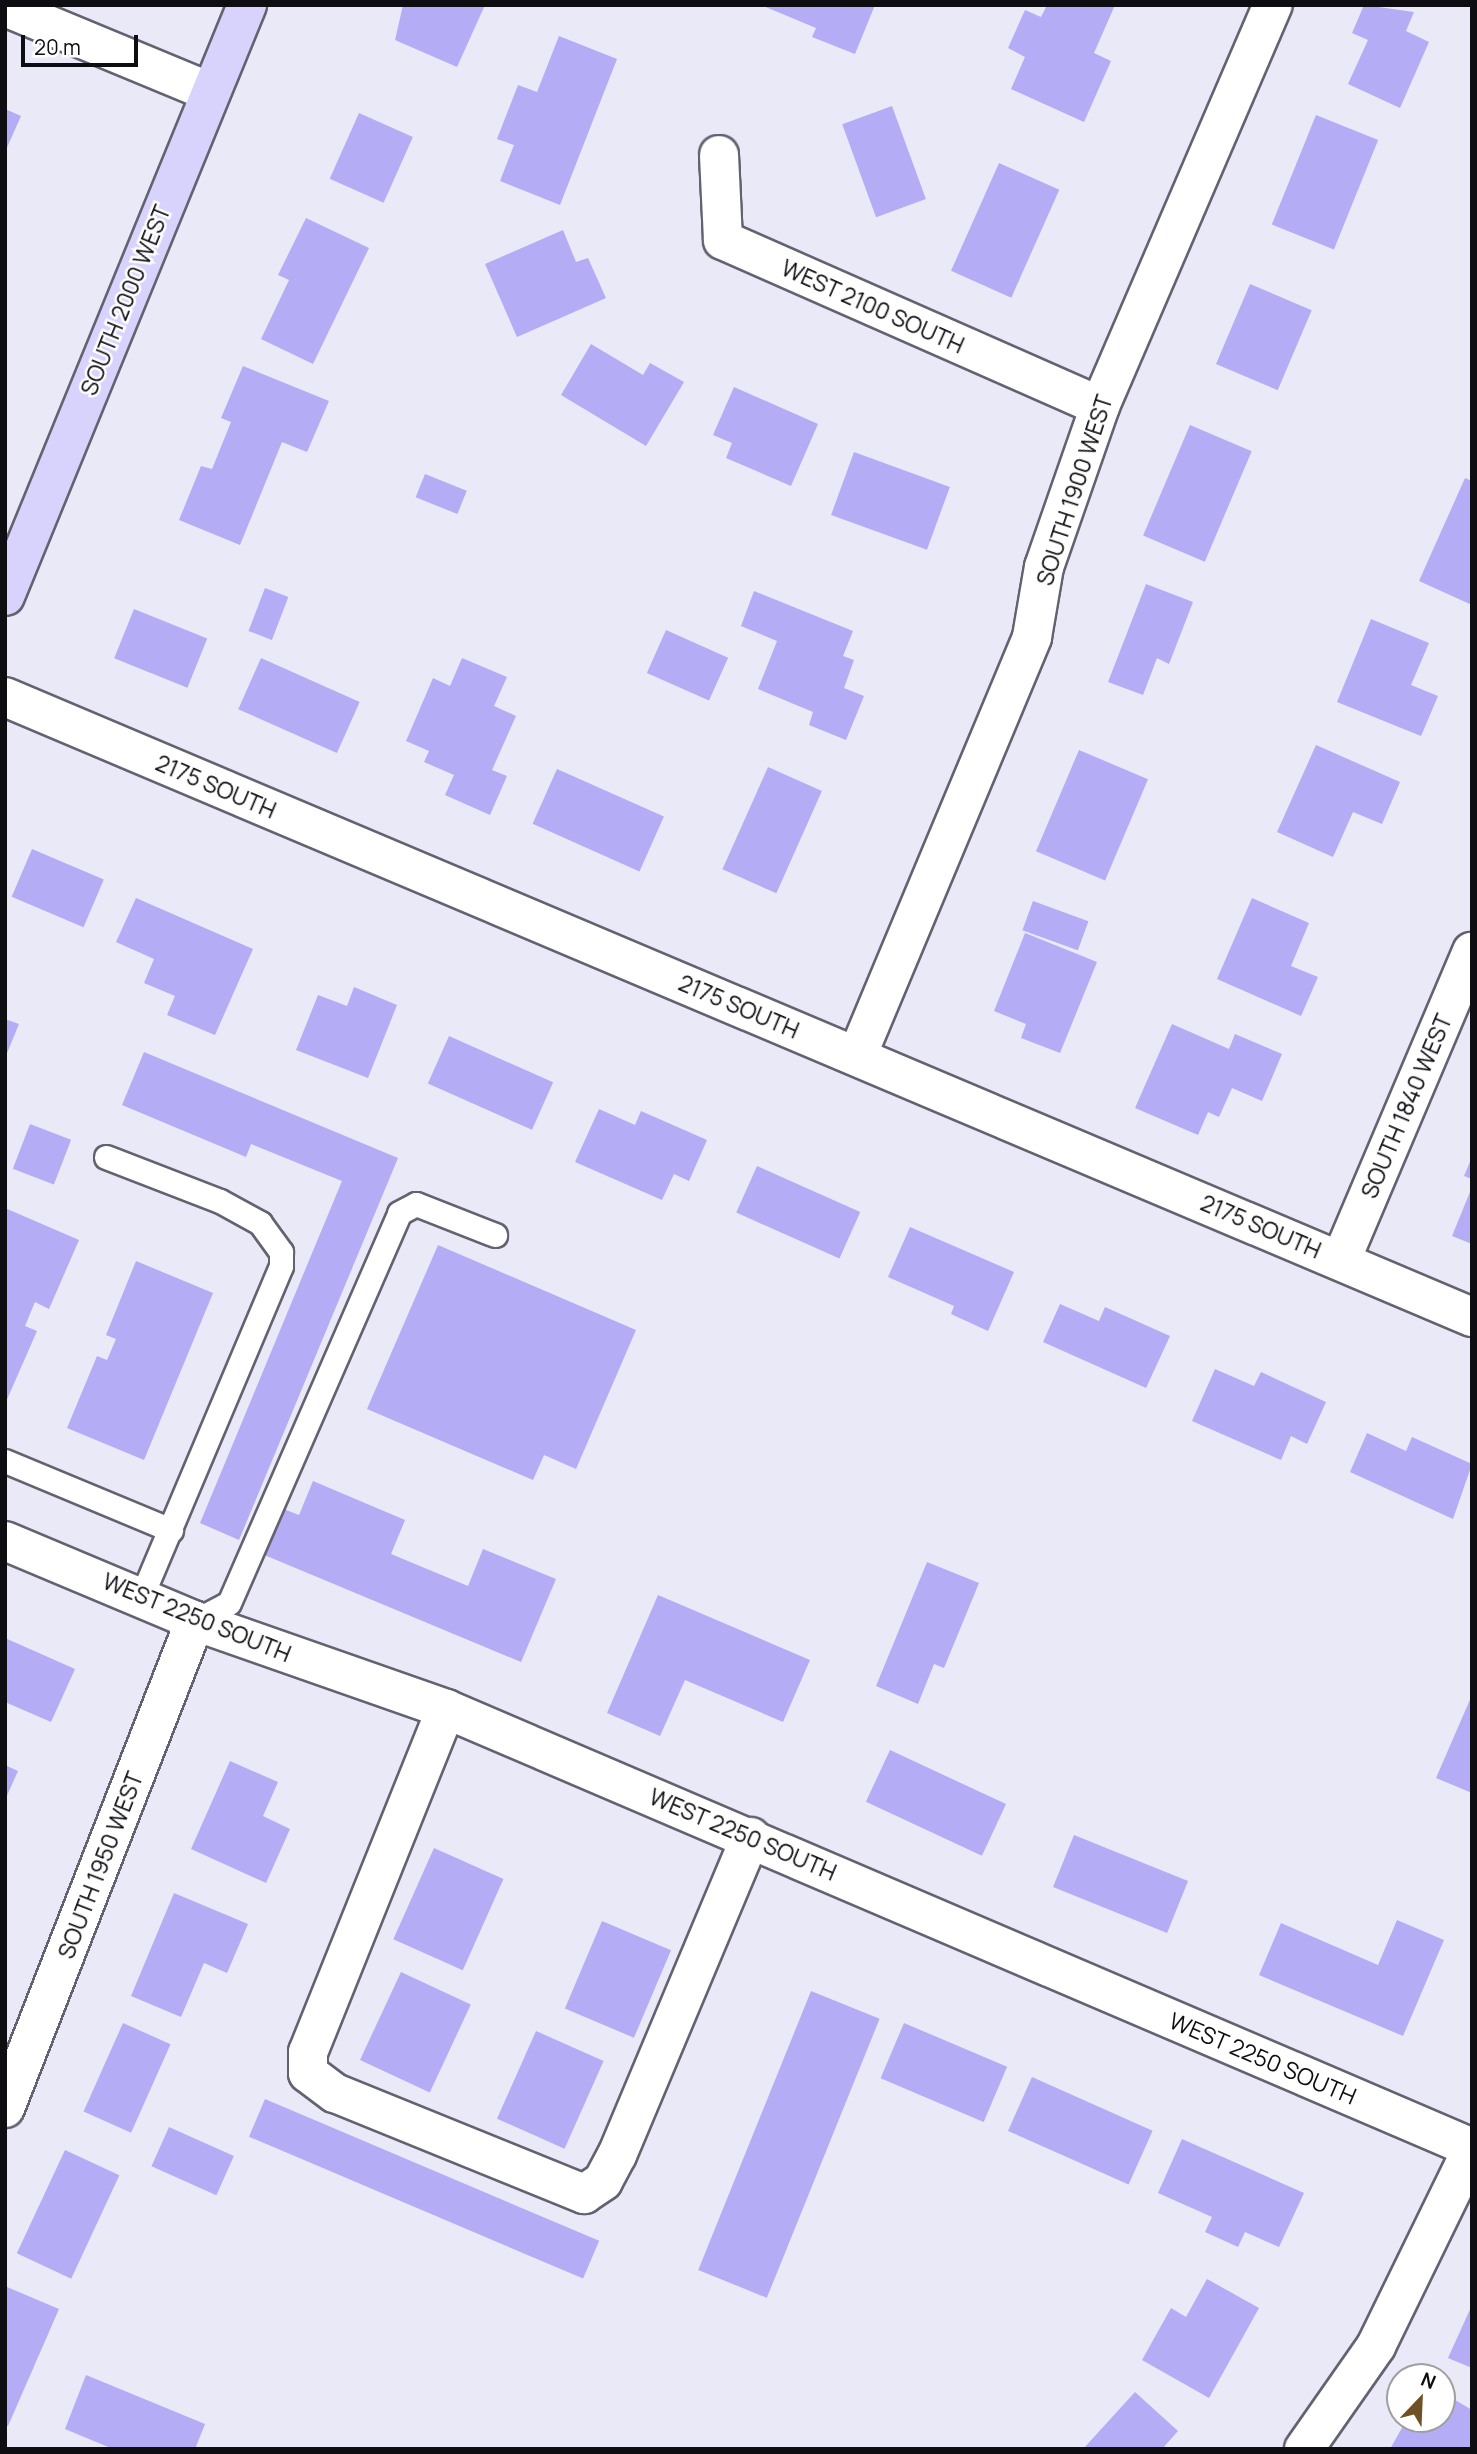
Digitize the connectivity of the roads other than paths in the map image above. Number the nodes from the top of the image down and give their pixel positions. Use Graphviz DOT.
graph roads {
  1 [pos="247,5"];
  2 [pos="1273,5"];
  3 [pos="5,7"];
  4 [pos="210,92"];
  5 [pos="719,155"];
  6 [pos="1100,407"];
  7 [pos="5,596"];
  8 [pos="5,697"];
  9 [pos="1472,952"];
  10 [pos="857,1056"];
  11 [pos="106,1157"];
  12 [pos="495,1235"];
  13 [pos="1341,1260"];
  14 [pos="1472,1317"];
  15 [pos="5,1461"];
  16 [pos="171,1530"];
  17 [pos="5,1541"];
  18 [pos="142,1595"];
  19 [pos="195,1621"];
  20 [pos="446,1709"];
  21 [pos="751,1837"];
  22 [pos="5,2108"];
  23 [pos="1472,2149"];
  24 [pos="1304,2449"];
  1 -- 4 [label="main road, SOUTH 2000 WEST"];
  2 -- 6 [label="street, SOUTH 1900 WEST"];
  3 -- 4 [label="street"];
  4 -- 7 [label="main road, SOUTH 2000 WEST"];
  5 -- 6 [label="street, WEST 2100 SOUTH"];
  6 -- 10 [label="street, SOUTH 1900 WEST"];
  8 -- 10 [label="street, 2175 SOUTH"];
  9 -- 13 [label="street, SOUTH 1840 WEST"];
  10 -- 13 [label="street, 2175 SOUTH"];
  11 -- 16 [label="lane"];
  12 -- 19 [label="lane"];
  13 -- 14 [label="street, 2175 SOUTH"];
  15 -- 16 [label="lane"];
  16 -- 18 [label="lane"];
  17 -- 18 [label="street, WEST 2250 SOUTH"];
  18 -- 19 [label="street, WEST 2250 SOUTH"];
  19 -- 20 [label="street, WEST 2250 SOUTH"];
  19 -- 22 [label="street, SOUTH 1950 WEST"];
  20 -- 21 [label="street, WEST 2250 SOUTH"];
  20 -- 21 [label="street"];
  21 -- 23 [label="street, WEST 2250 SOUTH"];
  23 -- 24 [label="street"];
}
